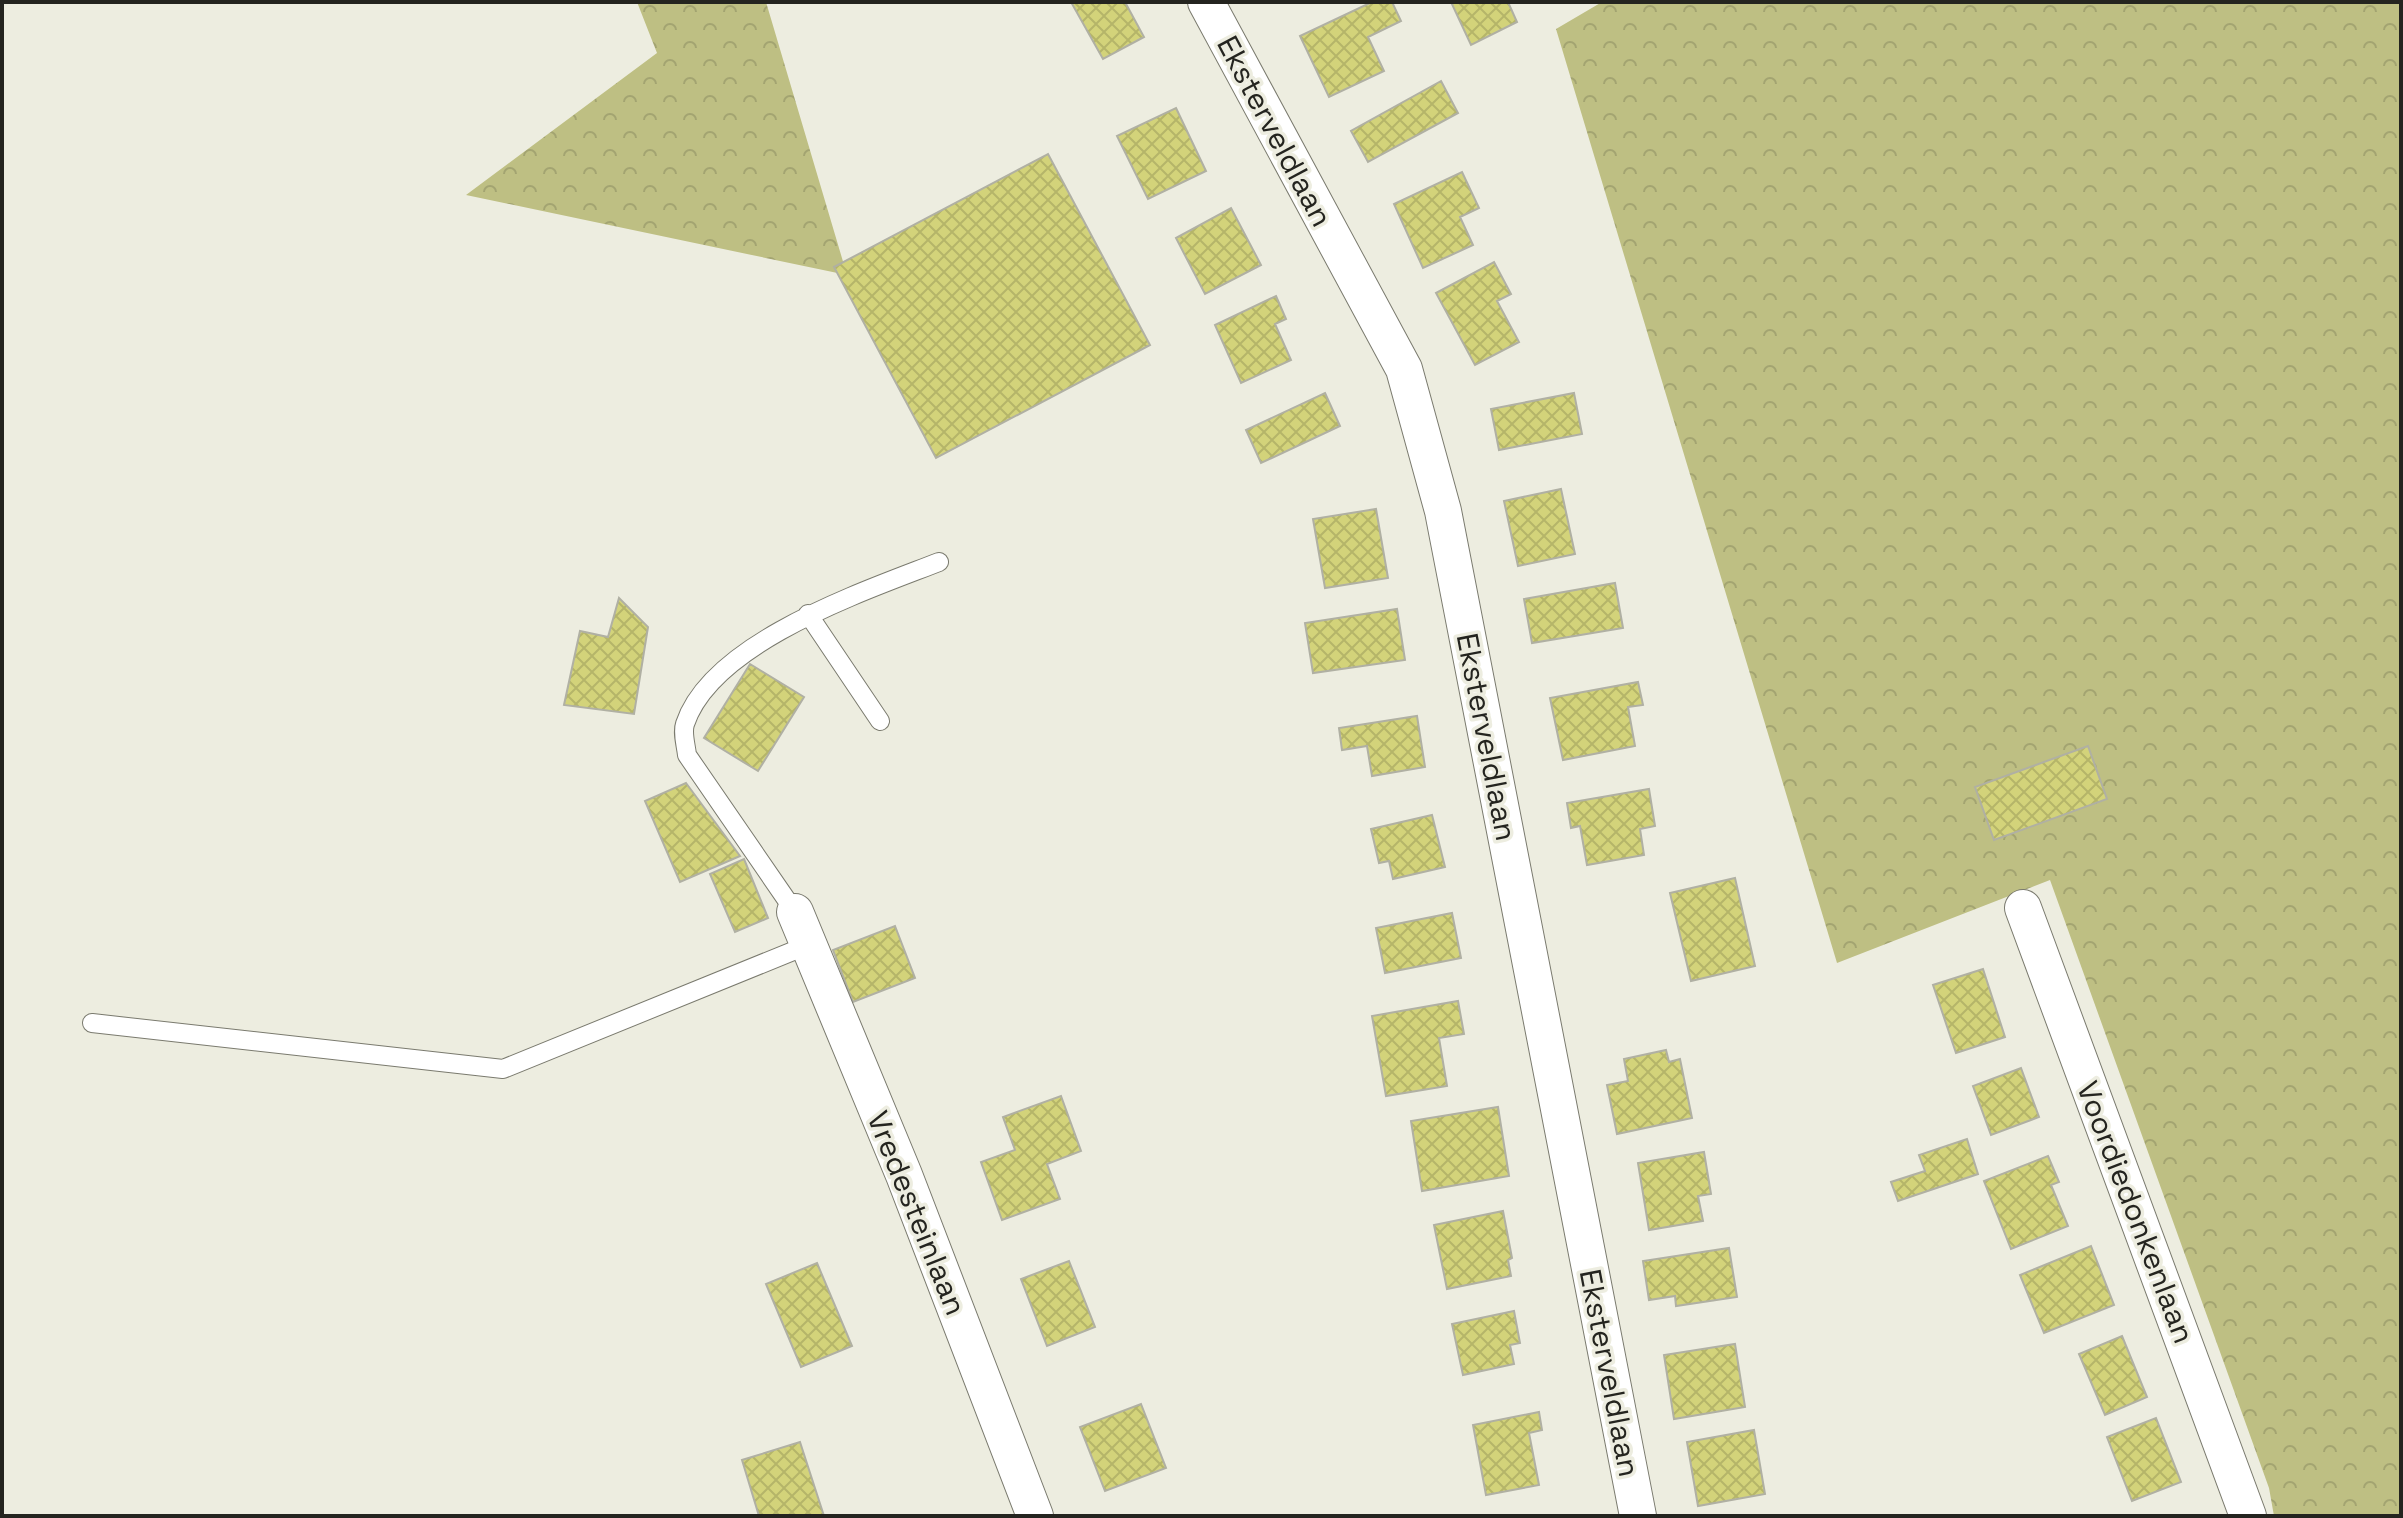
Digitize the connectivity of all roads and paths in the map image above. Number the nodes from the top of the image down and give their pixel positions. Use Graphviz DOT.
graph roads {
  1 [pos="1206,2"];
  2 [pos="939,562"];
  3 [pos="808,614"];
  4 [pos="880,721"];
  5 [pos="2023,908"];
  6 [pos="795,912"];
  7 [pos="808,945"];
  8 [pos="92,1023"];
  9 [pos="1035,1516"];
  10 [pos="1638,1516"];
  11 [pos="2248,1516"];
  1 -- 10 [label="street, Eksterveldlaan"];
  2 -- 3 [label="lane"];
  3 -- 4 [label="lane"];
  3 -- 6 [label="lane"];
  5 -- 11 [label="street, Voordiedonkenlaan"];
  6 -- 7 [label="street, Vredesteinlaan"];
  7 -- 8 [label="lane"];
  7 -- 9 [label="street, Vredesteinlaan"];
}
